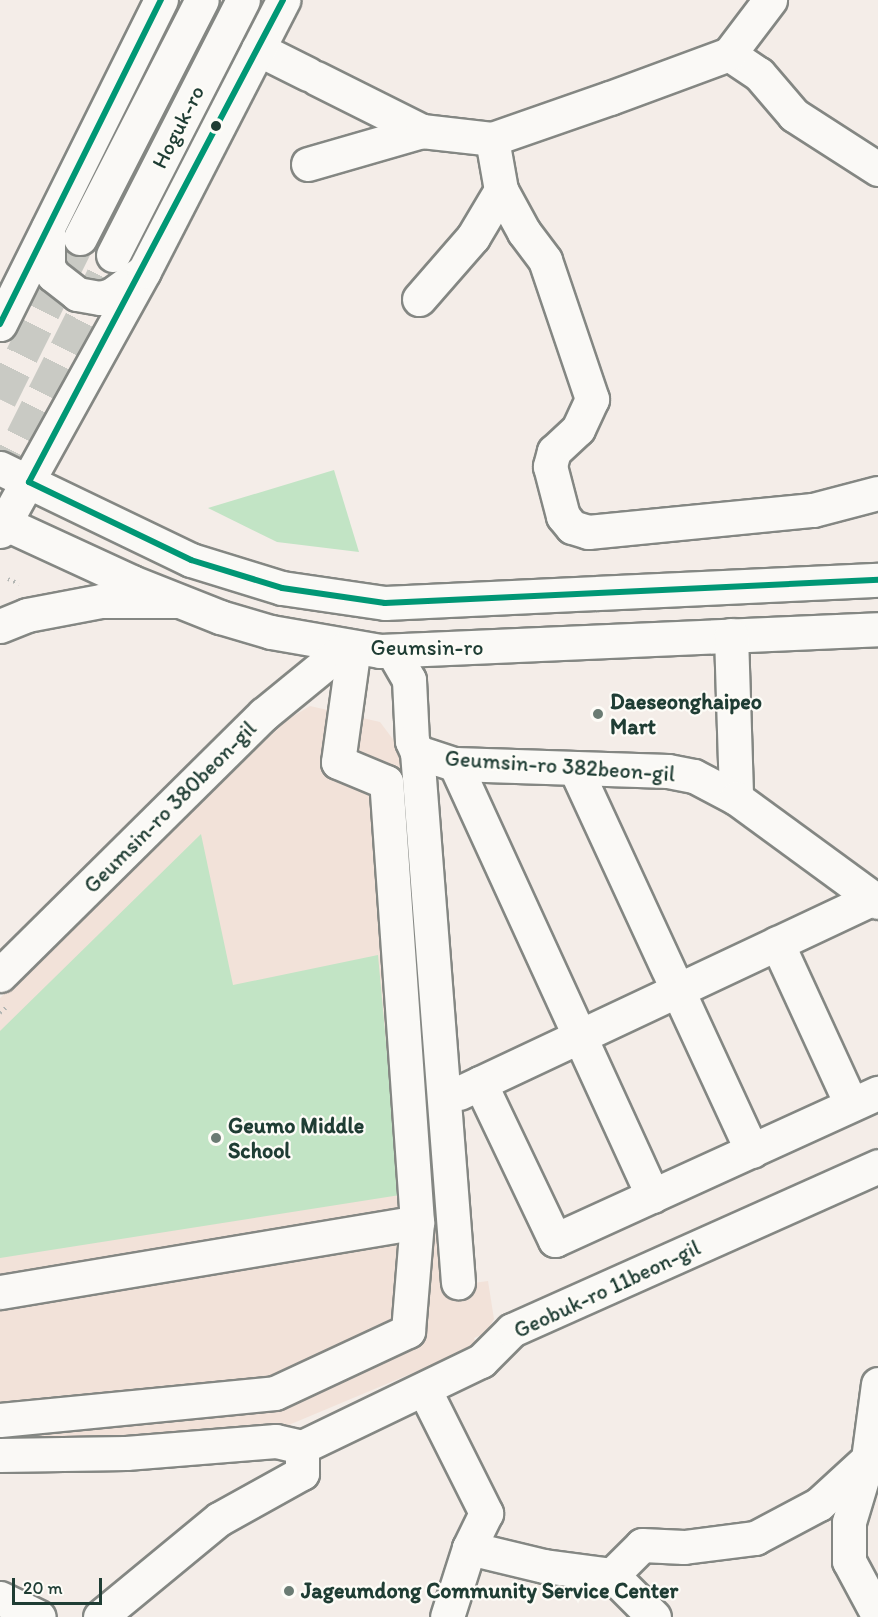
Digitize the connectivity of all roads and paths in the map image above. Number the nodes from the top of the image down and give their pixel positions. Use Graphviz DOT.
graph roads {
  1 [pos="161,0"];
  2 [pos="202,0"];
  3 [pos="243,0"];
  4 [pos="283,0"];
  5 [pos="770,0"];
  6 [pos="258,49"];
  7 [pos="729,54"];
  8 [pos="422,131"];
  9 [pos="492,139"];
  10 [pos="308,164"];
  11 [pos="878,169"];
  12 [pos="501,190"];
  13 [pos="49,223"];
  14 [pos="80,238"];
  15 [pos="113,255"];
  16 [pos="144,271"];
  17 [pos="419,299"];
  18 [pos="0,324"];
  19 [pos="0,468"];
  20 [pos="29,482"];
  21 [pos="878,493"];
  22 [pos="2,525"];
  23 [pos="878,580"];
  24 [pos="176,601"];
  25 [pos="0,626"];
  26 [pos="878,629"];
  27 [pos="732,635"];
  28 [pos="351,647"];
  29 [pos="393,652"];
  30 [pos="417,752"];
  31 [pos="455,764"];
  32 [pos="575,768"];
  33 [pos="736,798"];
  34 [pos="875,900"];
  35 [pos="777,943"];
  36 [pos="0,975"];
  37 [pos="678,990"];
  38 [pos="579,1036"];
  39 [pos="480,1083"];
  40 [pos="865,1098"];
  41 [pos="444,1100"];
  42 [pos="752,1150"];
  43 [pos="878,1166"];
  44 [pos="653,1196"];
  45 [pos="417,1222"];
  46 [pos="458,1282"];
  47 [pos="0,1292"];
  48 [pos="424,1389"];
  49 [pos="877,1396"];
  50 [pos="0,1420"];
  51 [pos="302,1447"];
  52 [pos="872,1453"];
  53 [pos="0,1455"];
  54 [pos="469,1548"];
  55 [pos="612,1575"];
  56 [pos="0,1598"];
  57 [pos="878,1616"];
  58 [pos="39,1617"];
  59 [pos="100,1617"];
  60 [pos="447,1617"];
  61 [pos="654,1617"];
  1 -- 13 [label="street"];
  2 -- 14 [label="street, Hoguk-ro"];
  3 -- 15 [label="street, Hoguk-ro"];
  4 -- 6 [label="street, Hoguk-ro"];
  5 -- 7 [label="street"];
  6 -- 8 [label="street"];
  6 -- 16 [label="street, Hoguk-ro"];
  7 -- 9 [label="street"];
  7 -- 11 [label="street"];
  8 -- 9 [label="street"];
  8 -- 10 [label="street"];
  9 -- 12 [label="street"];
  12 -- 17 [label="street"];
  12 -- 21 [label="street"];
  13 -- 16 [label="street"];
  13 -- 18 [label="street"];
  16 -- 20 [label="street, Hoguk-ro"];
  19 -- 20 [label="street, Geumsin-ro"];
  20 -- 22 [label="street, Hoguk-ro"];
  20 -- 23 [label="street, Geumsin-ro"];
  22 -- 24 [label="street, Geumsin-ro"];
  24 -- 25 [label="street"];
  24 -- 28 [label="street, Geumsin-ro"];
  26 -- 27 [label="street, Geumsin-ro"];
  27 -- 29 [label="street, Geumsin-ro"];
  27 -- 33 [label="street"];
  28 -- 29 [label="street, Geumsin-ro"];
  28 -- 36 [label="street, Geumsin-ro 380beon-gil"];
  28 -- 45 [label="street"];
  29 -- 30 [label="street, Geumsin-ro 382beon-gil"];
  30 -- 31 [label="street, Geumsin-ro 382beon-gil"];
  30 -- 41 [label="street"];
  31 -- 32 [label="street, Geumsin-ro 382beon-gil"];
  31 -- 38 [label="street"];
  32 -- 33 [label="street, Geumsin-ro 382beon-gil"];
  32 -- 37 [label="street"];
  33 -- 34 [label="street, Geumsin-ro 382beon-gil"];
  34 -- 35 [label="street"];
  35 -- 37 [label="street"];
  35 -- 40 [label="street"];
  37 -- 38 [label="street"];
  37 -- 42 [label="street"];
  38 -- 39 [label="street"];
  38 -- 44 [label="street"];
  39 -- 41 [label="street"];
  39 -- 44 [label="street"];
  40 -- 42 [label="street"];
  41 -- 46 [label="street"];
  42 -- 44 [label="street"];
  43 -- 48 [label="street, Geobuk-ro 11beon-gil"];
  45 -- 47 [label="street"];
  45 -- 50 [label="street"];
  48 -- 51 [label="street, Geobuk-ro 11beon-gil"];
  48 -- 54 [label="street"];
  49 -- 52 [label="street"];
  51 -- 53 [label="street"];
  51 -- 59 [label="street"];
  52 -- 55 [label="street"];
  52 -- 57 [label="street"];
  54 -- 55 [label="street"];
  54 -- 60 [label="street"];
  55 -- 61 [label="street"];
  56 -- 58 [label="street"];
}
